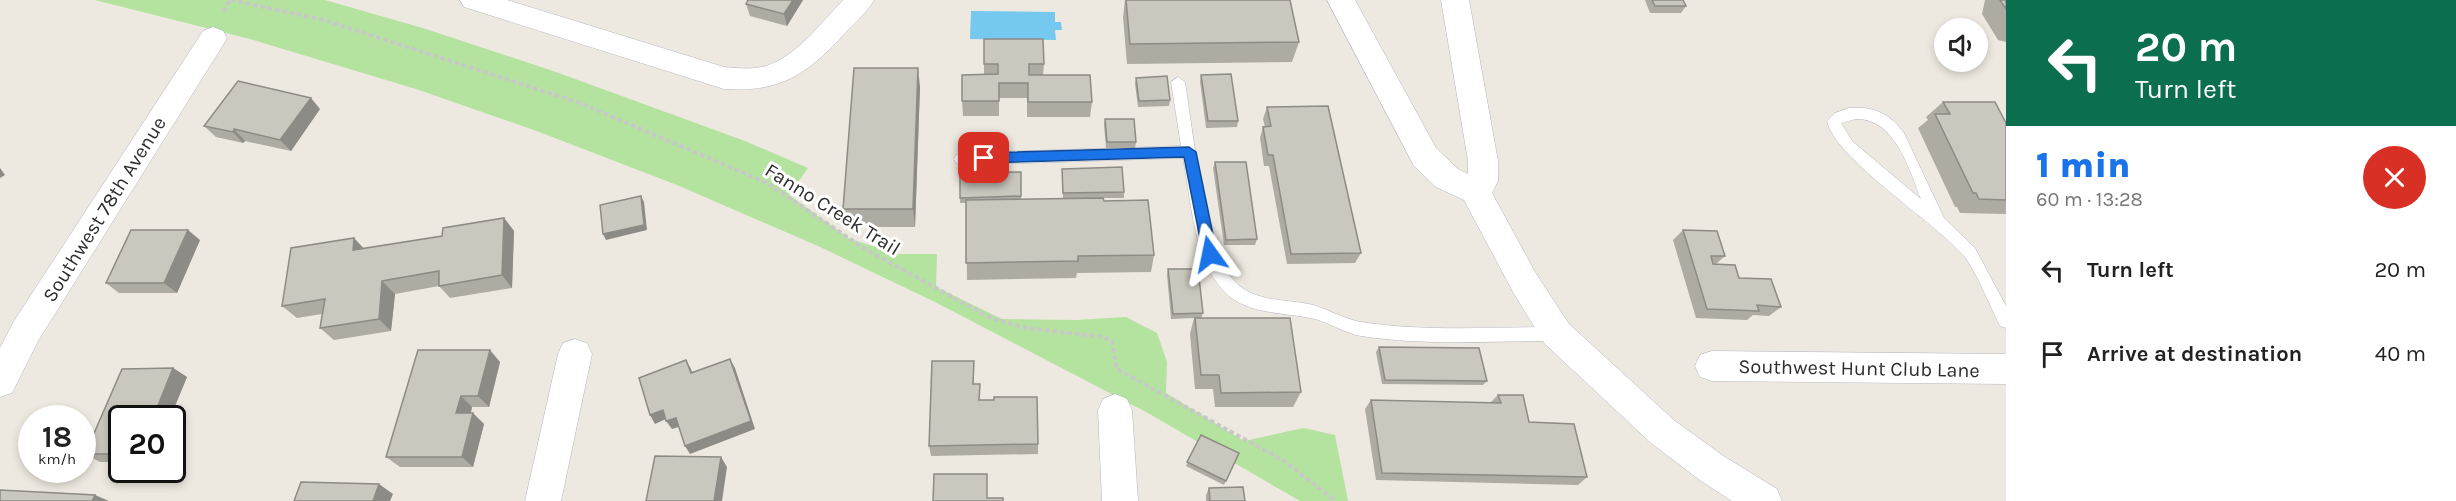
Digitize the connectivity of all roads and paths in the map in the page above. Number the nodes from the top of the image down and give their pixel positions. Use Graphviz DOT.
graph roads {
  1 [pos="231,0"];
  2 [pos="259,0"];
  3 [pos="474,0"];
  4 [pos="860,0"];
  5 [pos="1341,0"];
  6 [pos="1455,0"];
  7 [pos="254,5"];
  8 [pos="213,38"];
  9 [pos="1178,82"];
  10 [pos="1189,152"];
  11 [pos="961,159"];
  12 [pos="1475,191"];
  13 [pos="1938,222"];
  14 [pos="2006,321"];
  15 [pos="1557,334"];
  16 [pos="575,354"];
  17 [pos="1712,366"];
  18 [pos="2006,369"];
  19 [pos="0,382"];
  20 [pos="1115,410"];
  21 [pos="543,501"];
  22 [pos="1120,501"];
  23 [pos="1336,501"];
  24 [pos="1764,501"];
  1 -- 7 [label="path, Fanno Creek Trail"];
  2 -- 7 [label="path"];
  3 -- 4 [label="street"];
  5 -- 12 [label="street"];
  6 -- 12 [label="street"];
  7 -- 23 [label="path, Fanno Creek Trail"];
  8 -- 19 [label="street, Southwest 78th Avenue"];
  9 -- 10 [label="lane"];
  10 -- 11 [label="lane"];
  10 -- 15 [label="lane"];
  12 -- 15 [label="street"];
  13 -- 13 [label="lane"];
  13 -- 14 [label="lane"];
  15 -- 24 [label="street"];
  16 -- 21 [label="street"];
  17 -- 18 [label="street, Southwest Hunt Club Lane"];
  20 -- 22 [label="street"];
}
